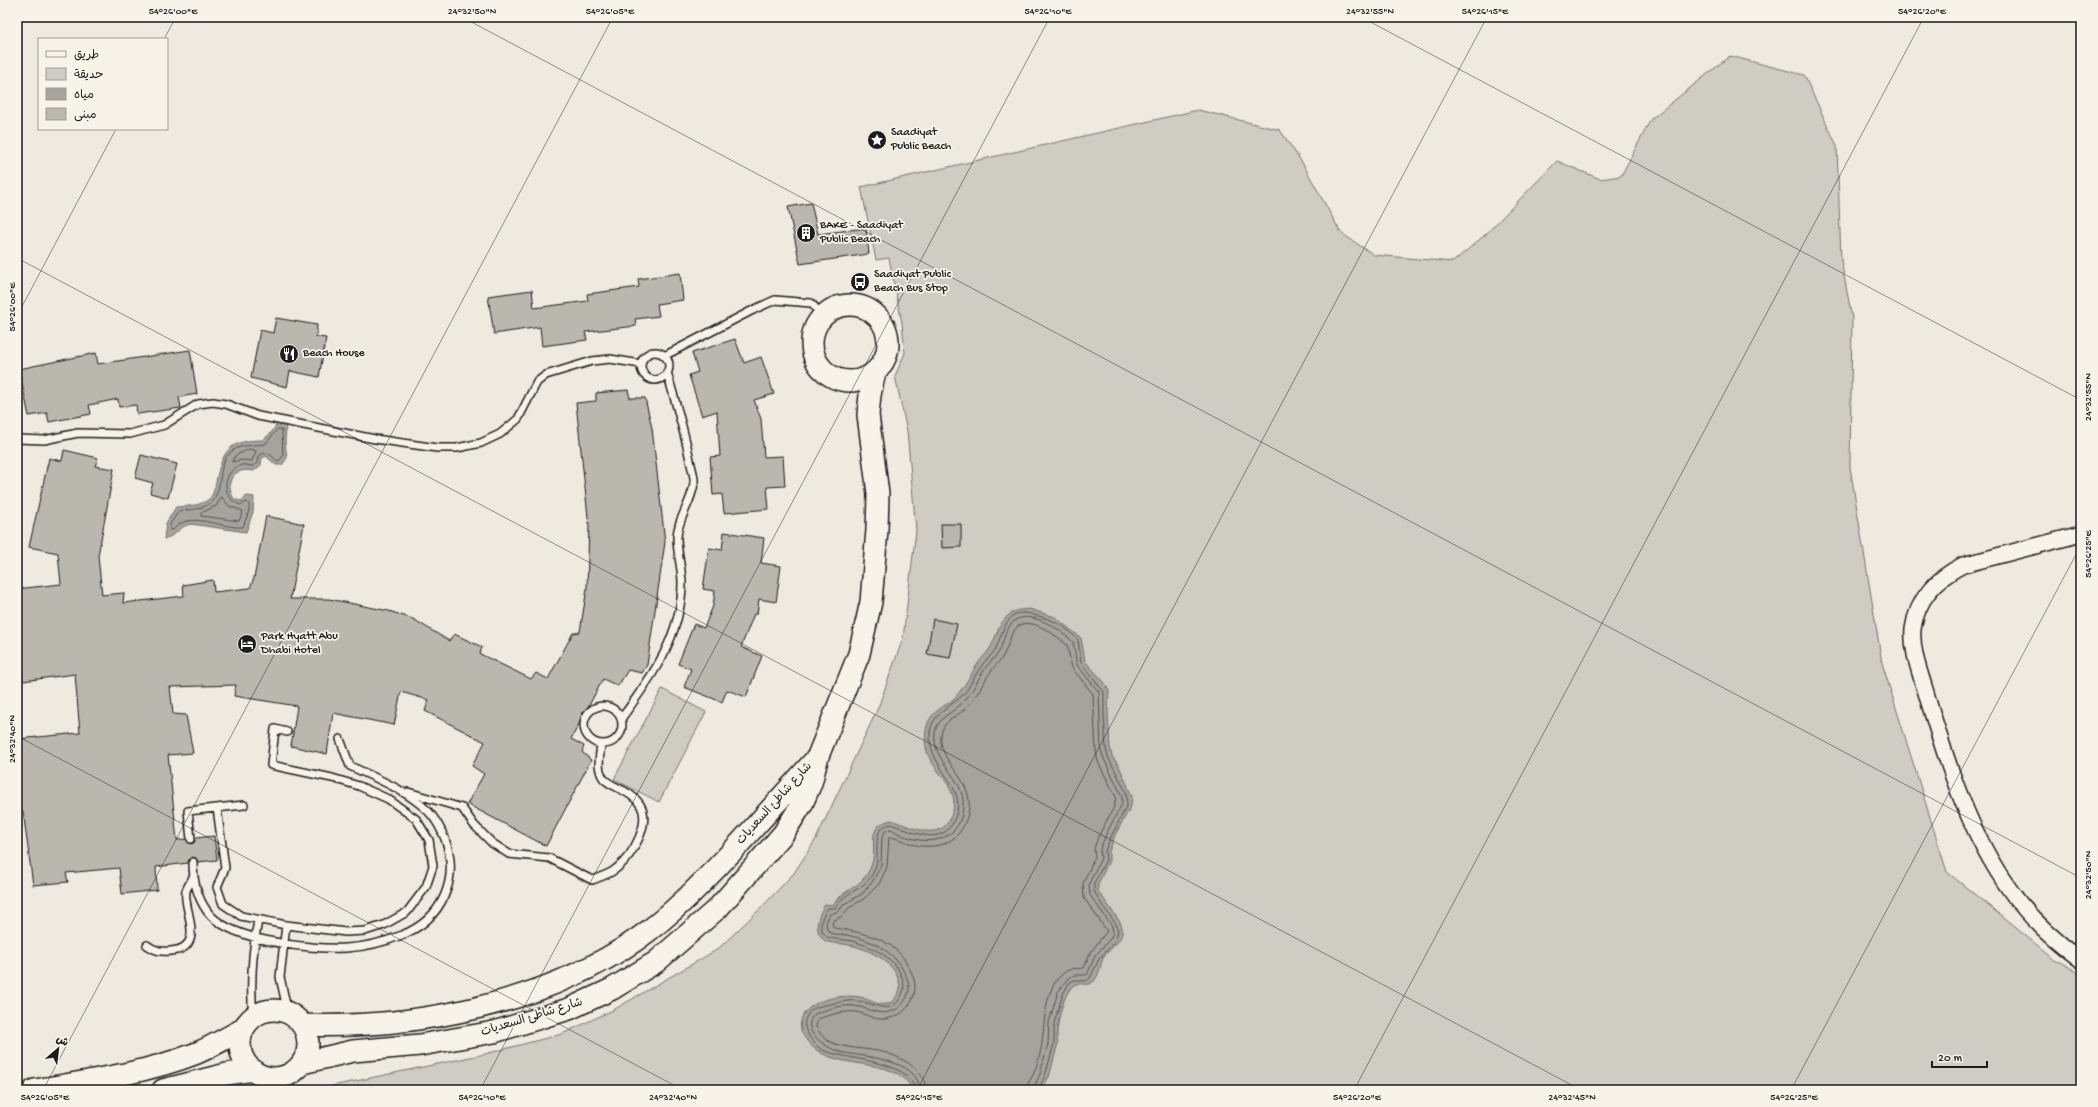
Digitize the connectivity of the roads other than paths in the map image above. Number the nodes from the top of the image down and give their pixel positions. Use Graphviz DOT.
graph roads {
  1 [pos="823,316"];
  2 [pos="664,356"];
  3 [pos="641,364"];
  4 [pos="667,372"];
  5 [pos="875,372"];
  6 [pos="841,380"];
  7 [pos="868,415"];
  8 [pos="17,439"];
  9 [pos="2081,534"];
  10 [pos="621,718"];
  11 [pos="287,732"];
  12 [pos="340,739"];
  13 [pos="601,744"];
  14 [pos="818,756"];
  15 [pos="404,791"];
  16 [pos="244,805"];
  17 [pos="217,808"];
  18 [pos="191,839"];
  19 [pos="192,862"];
  20 [pos="193,877"];
  21 [pos="671,911"];
  22 [pos="258,920"];
  23 [pos="286,925"];
  24 [pos="691,932"];
  25 [pos="254,939"];
  26 [pos="283,942"];
  27 [pos="147,945"];
  28 [pos="2081,960"];
  29 [pos="295,1019"];
  30 [pos="248,1023"];
  31 [pos="302,1063"];
  32 [pos="253,1070"];
  33 [pos="34,1090"];
  34 [pos="163,1090"];
  1 -- 2 [label="lane"];
  1 -- 5 [label="street"];
  1 -- 6 [label="street"];
  2 -- 3 [label="lane"];
  2 -- 4 [label="lane"];
  3 -- 4 [label="lane"];
  3 -- 8 [label="lane"];
  4 -- 10 [label="lane"];
  5 -- 6 [label="street"];
  5 -- 7 [label="street, شارع شاطئ السعديات"];
  6 -- 7 [label="street, شارع شاطئ السعديات"];
  7 -- 14 [label="street, شارع شاطئ السعديات"];
  9 -- 28 [label="street"];
  10 -- 13 [label="lane"];
  10 -- 13 [label="lane"];
  11 -- 23 [label="lane"];
  12 -- 15 [label="lane"];
  13 -- 15 [label="lane"];
  14 -- 21 [label="street, شارع شاطئ السعديات"];
  14 -- 24 [label="street, شارع شاطئ السعديات"];
  15 -- 26 [label="lane"];
  16 -- 17 [label="lane"];
  17 -- 18 [label="lane"];
  17 -- 22 [label="lane"];
  19 -- 20 [label="lane"];
  20 -- 25 [label="lane"];
  20 -- 27 [label="lane"];
  21 -- 24 [label="street"];
  21 -- 29 [label="street, شارع شاطئ السعديات"];
  22 -- 23 [label="lane"];
  22 -- 25 [label="lane"];
  23 -- 26 [label="lane"];
  24 -- 31 [label="street, شارع شاطئ السعديات"];
  25 -- 26 [label="lane"];
  25 -- 30 [label="lane"];
  26 -- 29 [label="lane"];
  29 -- 30 [label="street"];
  29 -- 31 [label="street"];
  30 -- 32 [label="street"];
  30 -- 33 [label="street"];
  31 -- 32 [label="street"];
  32 -- 34 [label="street"];
}
